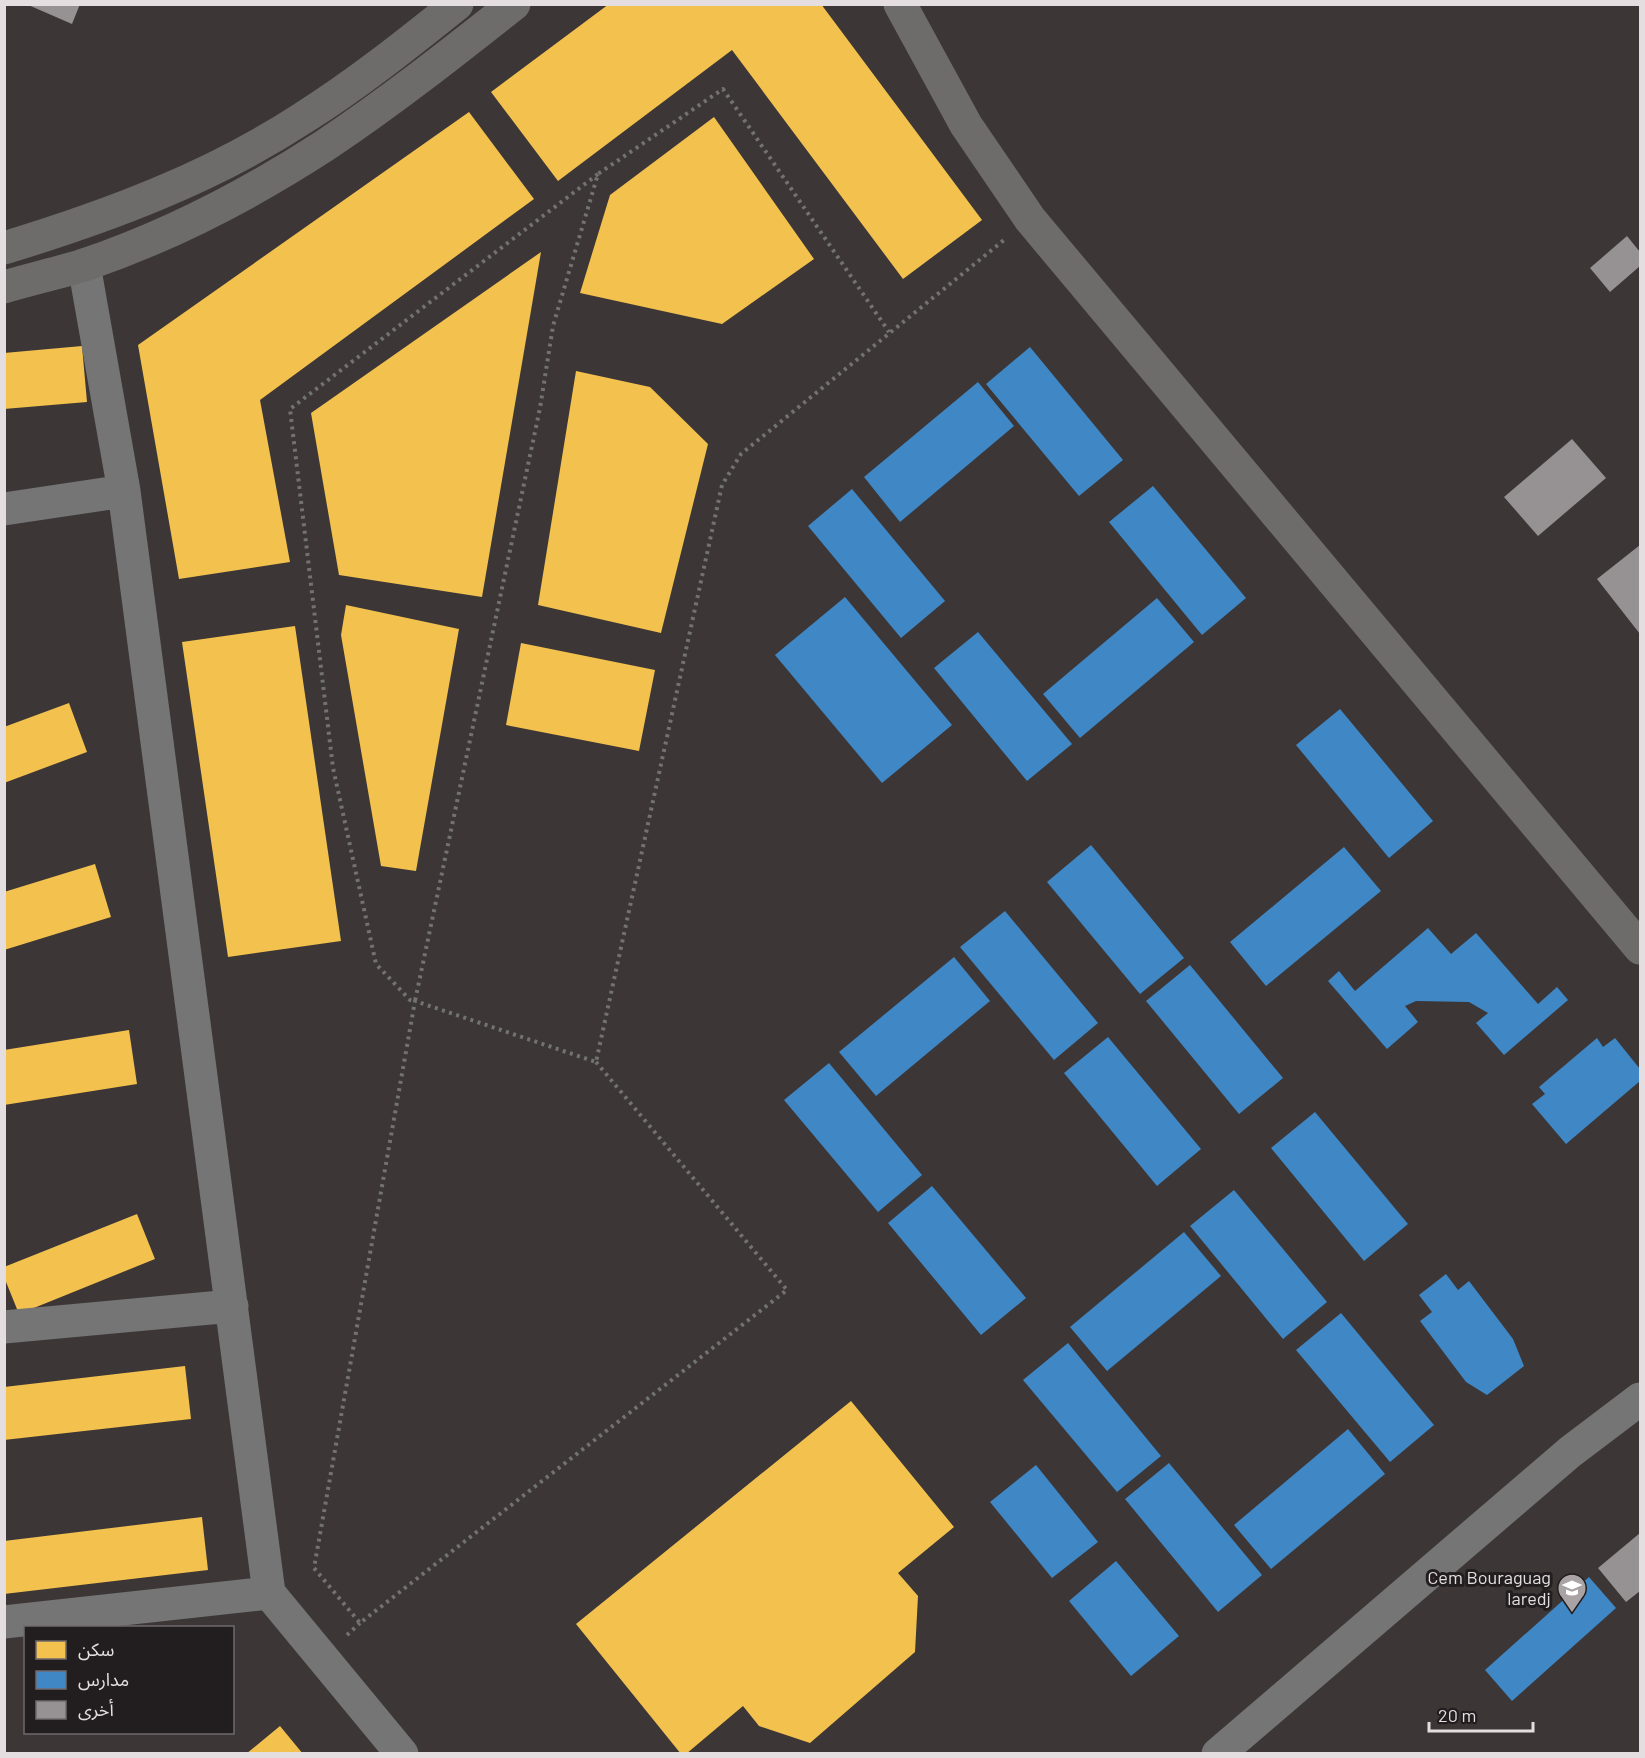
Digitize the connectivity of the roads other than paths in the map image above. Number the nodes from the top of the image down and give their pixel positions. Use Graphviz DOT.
graph roads {
  1 [pos="457,4"];
  2 [pos="514,4"];
  3 [pos="900,4"];
  4 [pos="4,248"];
  5 [pos="84,265"];
  6 [pos="4,287"];
  7 [pos="124,490"];
  8 [pos="4,509"];
  9 [pos="1641,948"];
  10 [pos="232,1306"];
  11 [pos="4,1327"];
  12 [pos="1641,1399"];
  13 [pos="269,1593"];
  14 [pos="4,1622"];
  15 [pos="402,1754"];
  16 [pos="1218,1754"];
  1 -- 4 [label="main road"];
  2 -- 5 [label="main road"];
  3 -- 9 [label="main road"];
  5 -- 6 [label="main road"];
  5 -- 7 [label="street"];
  7 -- 8 [label="street"];
  7 -- 10 [label="street"];
  10 -- 11 [label="street"];
  10 -- 13 [label="street"];
  12 -- 16 [label="street"];
  13 -- 14 [label="street"];
  13 -- 15 [label="street"];
}
